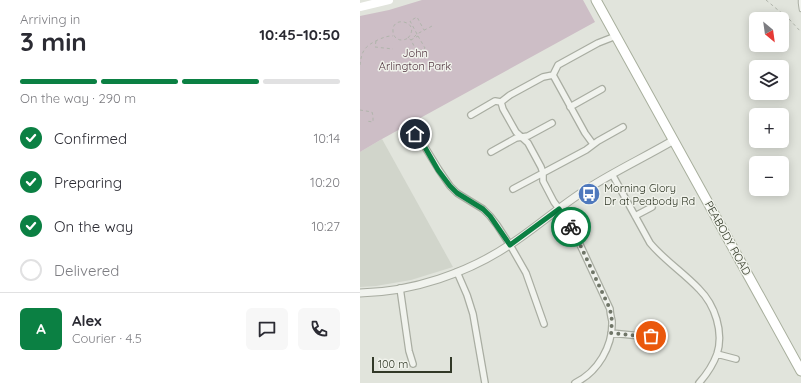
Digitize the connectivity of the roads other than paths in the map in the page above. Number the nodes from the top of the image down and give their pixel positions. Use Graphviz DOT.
graph roads {
  1 [pos="389,0"];
  2 [pos="596,0"];
  3 [pos="800,0"];
  4 [pos="360,7"];
  5 [pos="801,10"];
  6 [pos="616,36"];
  7 [pos="552,75"];
  8 [pos="602,89"];
  9 [pos="501,102"];
  10 [pos="570,107"];
  11 [pos="471,115"];
  12 [pos="552,123"];
  13 [pos="623,127"];
  14 [pos="415,134"];
  15 [pos="522,137"];
  16 [pos="674,140"];
  17 [pos="592,144"];
  18 [pos="491,152"];
  19 [pos="543,174"];
  20 [pos="612,174"];
  21 [pos="513,189"];
  22 [pos="652,207"];
  23 [pos="559,209"];
  24 [pos="635,216"];
  25 [pos="510,245"];
  26 [pos="457,272"];
  27 [pos="400,288"];
  28 [pos="360,293"];
  29 [pos="544,324"];
  30 [pos="611,333"];
  31 [pos="651,336"];
  32 [pos="717,354"];
  33 [pos="736,359"];
  34 [pos="413,364"];
  35 [pos="801,371"];
  36 [pos="485,383"];
  37 [pos="575,383"];
  38 [pos="700,383"];
  1 -- 4 [label="main road"];
  2 -- 6 [label="main road, PEABODY ROAD"];
  3 -- 5 [label="lane"];
  6 -- 7 [label="street"];
  6 -- 16 [label="main road, PEABODY ROAD"];
  7 -- 9 [label="street"];
  7 -- 10 [label="street"];
  8 -- 10 [label="street"];
  9 -- 11 [label="street"];
  9 -- 15 [label="street"];
  10 -- 17 [label="street"];
  12 -- 15 [label="street"];
  13 -- 17 [label="street"];
  14 -- 25 [label="street"];
  15 -- 18 [label="street"];
  15 -- 19 [label="street"];
  16 -- 20 [label="street"];
  16 -- 35 [label="main road, PEABODY ROAD"];
  17 -- 19 [label="street"];
  19 -- 21 [label="street"];
  19 -- 23 [label="street"];
  20 -- 23 [label="street"];
  20 -- 24 [label="street"];
  22 -- 24 [label="street"];
  23 -- 25 [label="street"];
  23 -- 30 [label="street"];
  24 -- 32 [label="street"];
  25 -- 26 [label="street"];
  25 -- 29 [label="street"];
  26 -- 27 [label="street"];
  26 -- 36 [label="street"];
  27 -- 28 [label="street"];
  27 -- 34 [label="street"];
  30 -- 31 [label="street"];
  30 -- 37 [label="street"];
  32 -- 33 [label="street"];
  32 -- 38 [label="street"];
}
